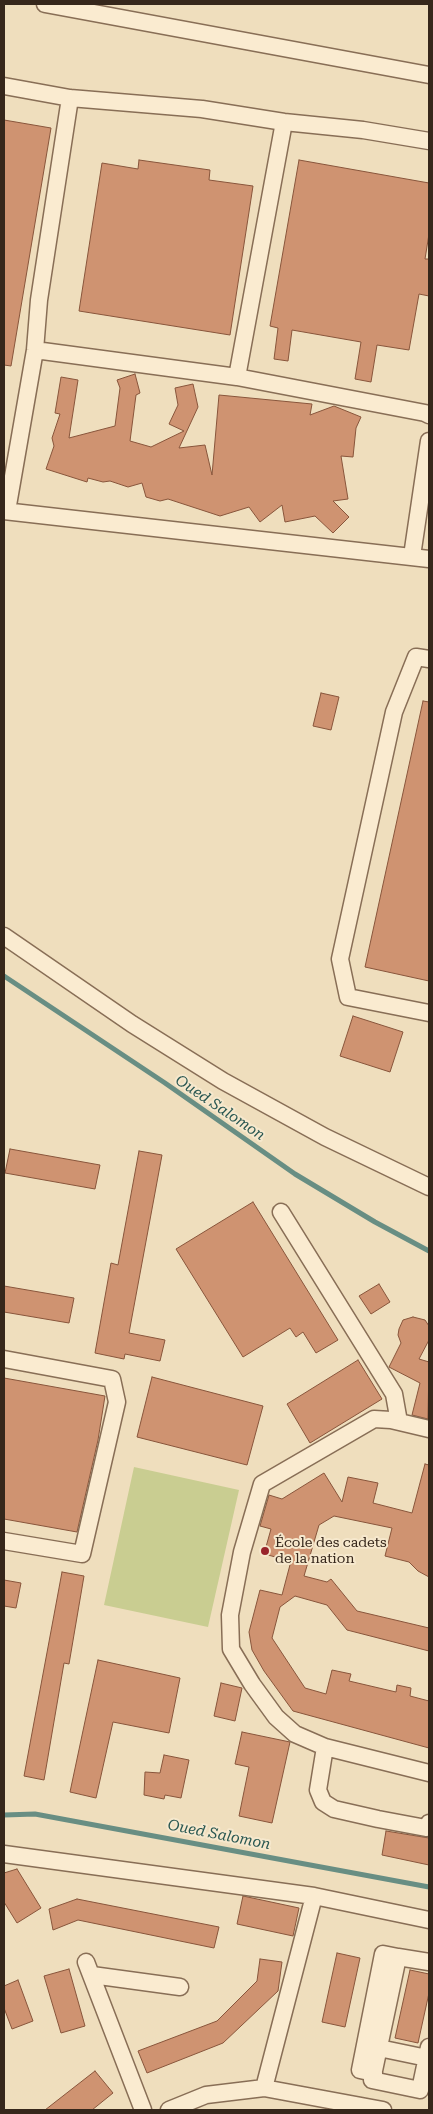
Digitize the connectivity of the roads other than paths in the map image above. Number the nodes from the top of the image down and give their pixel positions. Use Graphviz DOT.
graph roads {
  1 [pos="45,4"];
  2 [pos="429,75"];
  3 [pos="4,86"];
  4 [pos="70,98"];
  5 [pos="284,122"];
  6 [pos="429,141"];
  7 [pos="35,350"];
  8 [pos="237,377"];
  9 [pos="429,415"];
  10 [pos="429,441"];
  11 [pos="5,511"];
  12 [pos="412,556"];
  13 [pos="429,559"];
  14 [pos="429,659"];
  15 [pos="4,936"];
  16 [pos="429,1014"];
  17 [pos="429,1187"];
  18 [pos="281,1212"];
  19 [pos="4,1359"];
  20 [pos="399,1422"];
  21 [pos="429,1429"];
  22 [pos="4,1541"];
  23 [pos="326,1747"];
  24 [pos="429,1773"];
  25 [pos="429,1823"];
  26 [pos="4,1854"];
  27 [pos="314,1896"];
  28 [pos="429,1920"];
  29 [pos="398,1957"];
  30 [pos="429,1962"];
  31 [pos="180,1987"];
  32 [pos="379,2048"];
  33 [pos="428,2053"];
  34 [pos="374,2073"];
  35 [pos="264,2088"];
  36 [pos="425,2091"];
  37 [pos="143,2110"];
  38 [pos="169,2110"];
  39 [pos="383,2110"];
  1 -- 2 [label="street"];
  3 -- 4 [label="street"];
  4 -- 5 [label="street"];
  4 -- 7 [label="street"];
  5 -- 6 [label="street"];
  5 -- 8 [label="street"];
  7 -- 8 [label="street"];
  7 -- 11 [label="street"];
  8 -- 9 [label="street"];
  10 -- 12 [label="street"];
  11 -- 12 [label="street"];
  12 -- 13 [label="street"];
  14 -- 16 [label="street"];
  15 -- 17 [label="street"];
  18 -- 20 [label="street"];
  19 -- 22 [label="street"];
  20 -- 21 [label="street"];
  20 -- 23 [label="street"];
  23 -- 24 [label="street"];
  23 -- 25 [label="street"];
  26 -- 27 [label="street"];
  27 -- 28 [label="street"];
  27 -- 35 [label="street"];
  29 -- 30 [label="street"];
  29 -- 32 [label="street"];
  29 -- 34 [label="street"];
  31 -- 37 [label="street"];
  32 -- 33 [label="street"];
  32 -- 34 [label="street"];
  33 -- 36 [label="street"];
  34 -- 36 [label="street"];
  35 -- 38 [label="street"];
  35 -- 39 [label="street"];
}
